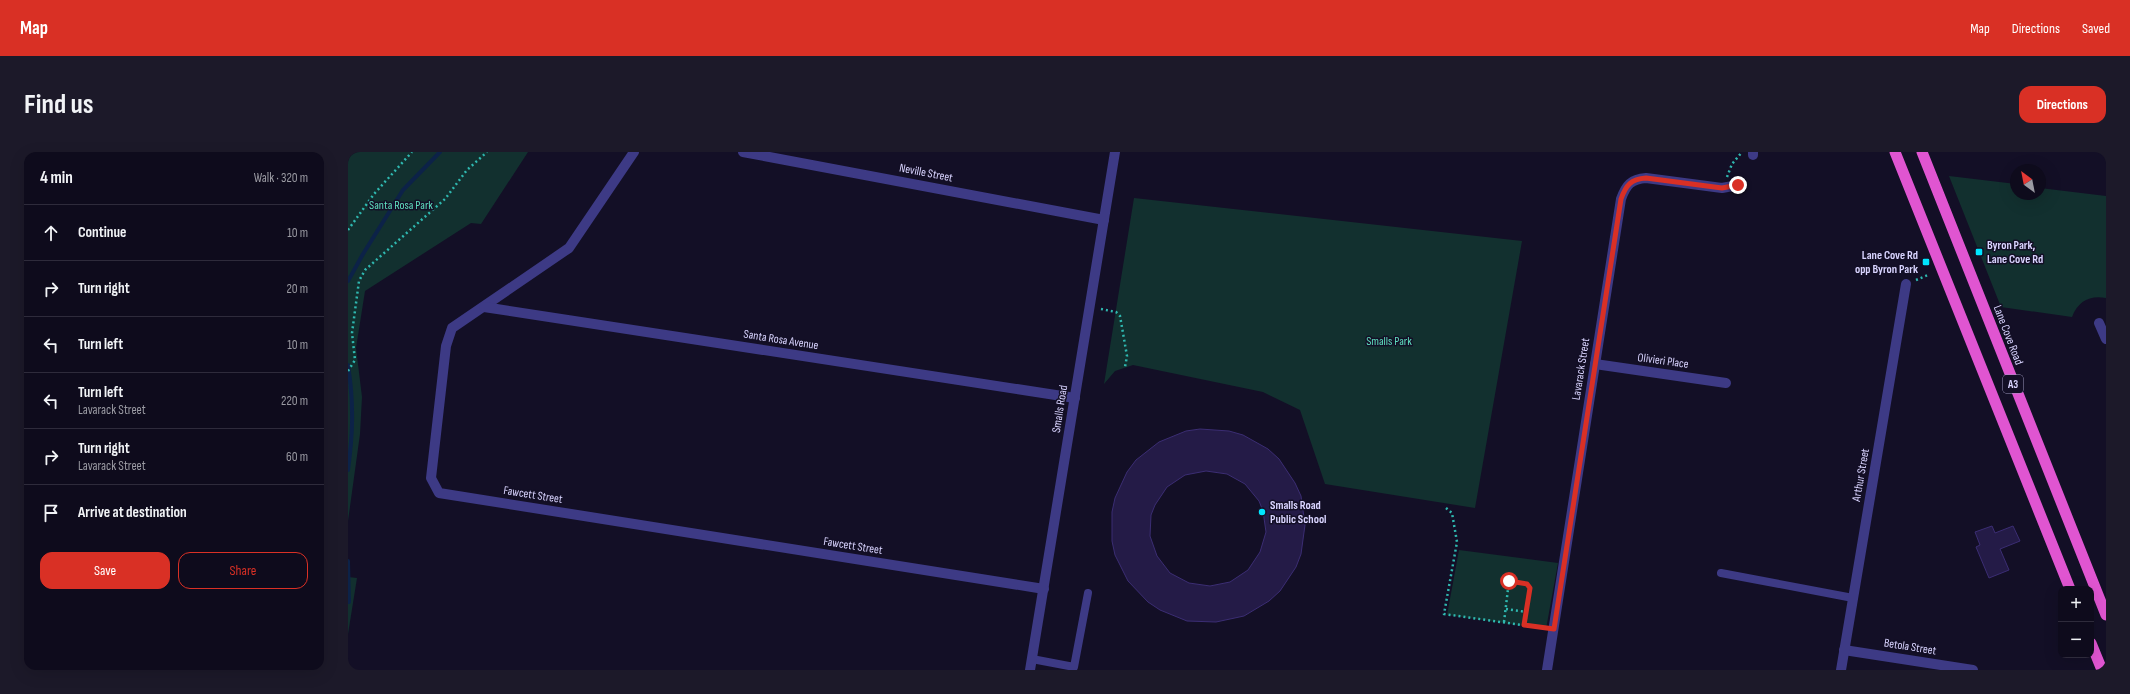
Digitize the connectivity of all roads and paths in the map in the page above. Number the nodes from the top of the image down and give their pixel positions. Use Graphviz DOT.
graph roads {
  1 [pos="412,152"];
  2 [pos="487,152"];
  3 [pos="634,152"];
  4 [pos="743,152"];
  5 [pos="1114,152"];
  6 [pos="1742,152"];
  7 [pos="1895,152"];
  8 [pos="1922,152"];
  9 [pos="1738,185"];
  10 [pos="1722,188"];
  11 [pos="1104,220"];
  12 [pos="348,230"];
  13 [pos="1906,284"];
  14 [pos="484,307"];
  15 [pos="1090,307"];
  16 [pos="2099,323"];
  17 [pos="2106,339"];
  18 [pos="1595,364"];
  19 [pos="1125,367"];
  20 [pos="348,371"];
  21 [pos="1726,383"];
  22 [pos="1075,398"];
  23 [pos="1446,508"];
  24 [pos="1721,573"];
  25 [pos="2069,586"];
  26 [pos="1044,589"];
  27 [pos="1088,593"];
  28 [pos="1853,598"];
  29 [pos="1506,609"];
  30 [pos="1526,612"];
  31 [pos="2106,615"];
  32 [pos="1504,622"];
  33 [pos="1524,625"];
  34 [pos="1554,629"];
  35 [pos="1844,650"];
  36 [pos="2094,650"];
  37 [pos="1032,659"];
  38 [pos="1030,670"];
  39 [pos="1547,670"];
  40 [pos="1841,670"];
  41 [pos="1973,670"];
  42 [pos="2102,670"];
  1 -- 12 [label="path"];
  2 -- 20 [label="path"];
  3 -- 14 [label="street, Fawcett Street"];
  4 -- 11 [label="street, Neville Street"];
  5 -- 11 [label="street, Smalls Road"];
  6 -- 10 [label="path"];
  7 -- 25 [label="highway, A3"];
  8 -- 31 [label="highway, Lane Cove Road / A3"];
  9 -- 10 [label="street, Lavarack Street"];
  10 -- 18 [label="street, Lavarack Street"];
  11 -- 15 [label="street, Smalls Road"];
  13 -- 28 [label="street, Arthur Street"];
  14 -- 22 [label="street, Santa Rosa Avenue"];
  14 -- 26 [label="street, Fawcett Street"];
  15 -- 19 [label="path"];
  15 -- 22 [label="street, Smalls Road"];
  16 -- 17 [label="street"];
  18 -- 21 [label="street, Olivieri Place"];
  18 -- 34 [label="street, Lavarack Street"];
  22 -- 26 [label="street, Smalls Road"];
  23 -- 32 [label="path"];
  24 -- 28 [label="lane"];
  26 -- 37 [label="street, Smalls Road"];
  27 -- 37 [label="lane"];
  28 -- 35 [label="street, Arthur Street"];
  29 -- 30 [label="path"];
  29 -- 30 [label="path"];
  29 -- 32 [label="path"];
  30 -- 33 [label="path"];
  32 -- 33 [label="path"];
  33 -- 34 [label="path"];
  34 -- 39 [label="street, Lavarack Street"];
  35 -- 40 [label="street, Arthur Street"];
  35 -- 41 [label="street, Betola Street"];
  36 -- 42 [label="highway"];
  37 -- 38 [label="street, Smalls Road"];
}
